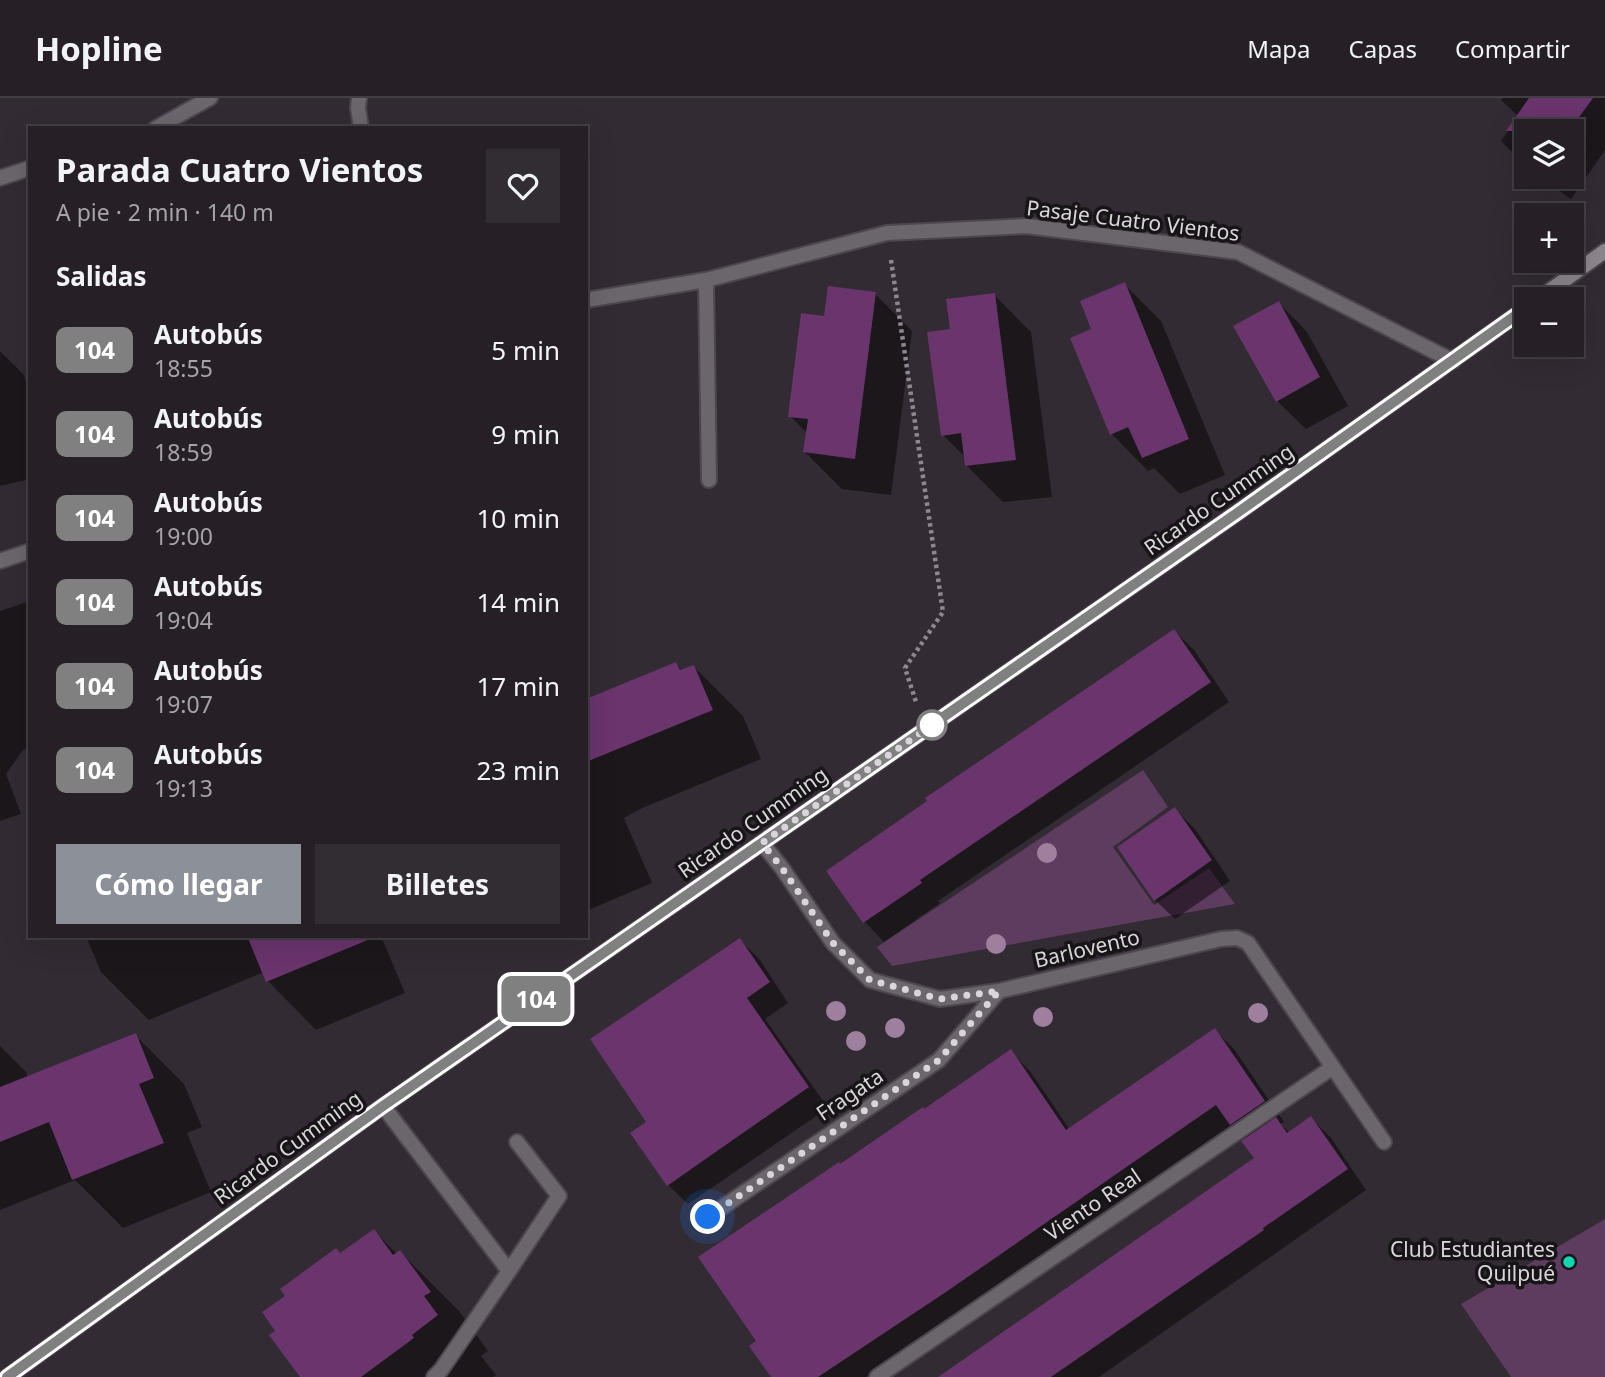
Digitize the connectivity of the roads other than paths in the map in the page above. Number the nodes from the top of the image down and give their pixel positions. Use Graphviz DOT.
graph roads {
  1 [pos="210,98"];
  2 [pos="359,98"];
  3 [pos="160,126"];
  4 [pos="361,126"];
  5 [pos="28,170"];
  6 [pos="0,178"];
  7 [pos="1605,251"];
  8 [pos="705,280"];
  9 [pos="1555,287"];
  10 [pos="588,300"];
  11 [pos="1514,317"];
  12 [pos="1453,361"];
  13 [pos="709,480"];
  14 [pos="28,552"];
  15 [pos="0,561"];
  16 [pos="762,843"];
  17 [pos="999,991"];
  18 [pos="1334,1067"];
  19 [pos="383,1106"];
  20 [pos="516,1142"];
  21 [pos="1384,1142"];
  22 [pos="708,1217"];
  23 [pos="509,1271"];
  24 [pos="7,1377"];
  25 [pos="434,1377"];
  26 [pos="877,1377"];
  1 -- 3 [label="street"];
  2 -- 4 [label="street"];
  5 -- 6 [label="street"];
  7 -- 9 [label="main road"];
  8 -- 10 [label="street, Pasaje Cuatro Vientos"];
  8 -- 12 [label="street, Pasaje Cuatro Vientos"];
  8 -- 13 [label="street"];
  11 -- 12 [label="main road, Ricardo Cumming"];
  12 -- 16 [label="main road, Ricardo Cumming"];
  14 -- 15 [label="street"];
  16 -- 17 [label="street, Barlovento"];
  16 -- 19 [label="main road, Ricardo Cumming"];
  17 -- 18 [label="street, Barlovento"];
  17 -- 22 [label="street, Fragata"];
  18 -- 21 [label="street, Barlovento"];
  18 -- 26 [label="street, Viento Real"];
  19 -- 23 [label="street"];
  19 -- 24 [label="main road, Ricardo Cumming"];
  20 -- 23 [label="street"];
  23 -- 25 [label="street"];
}
